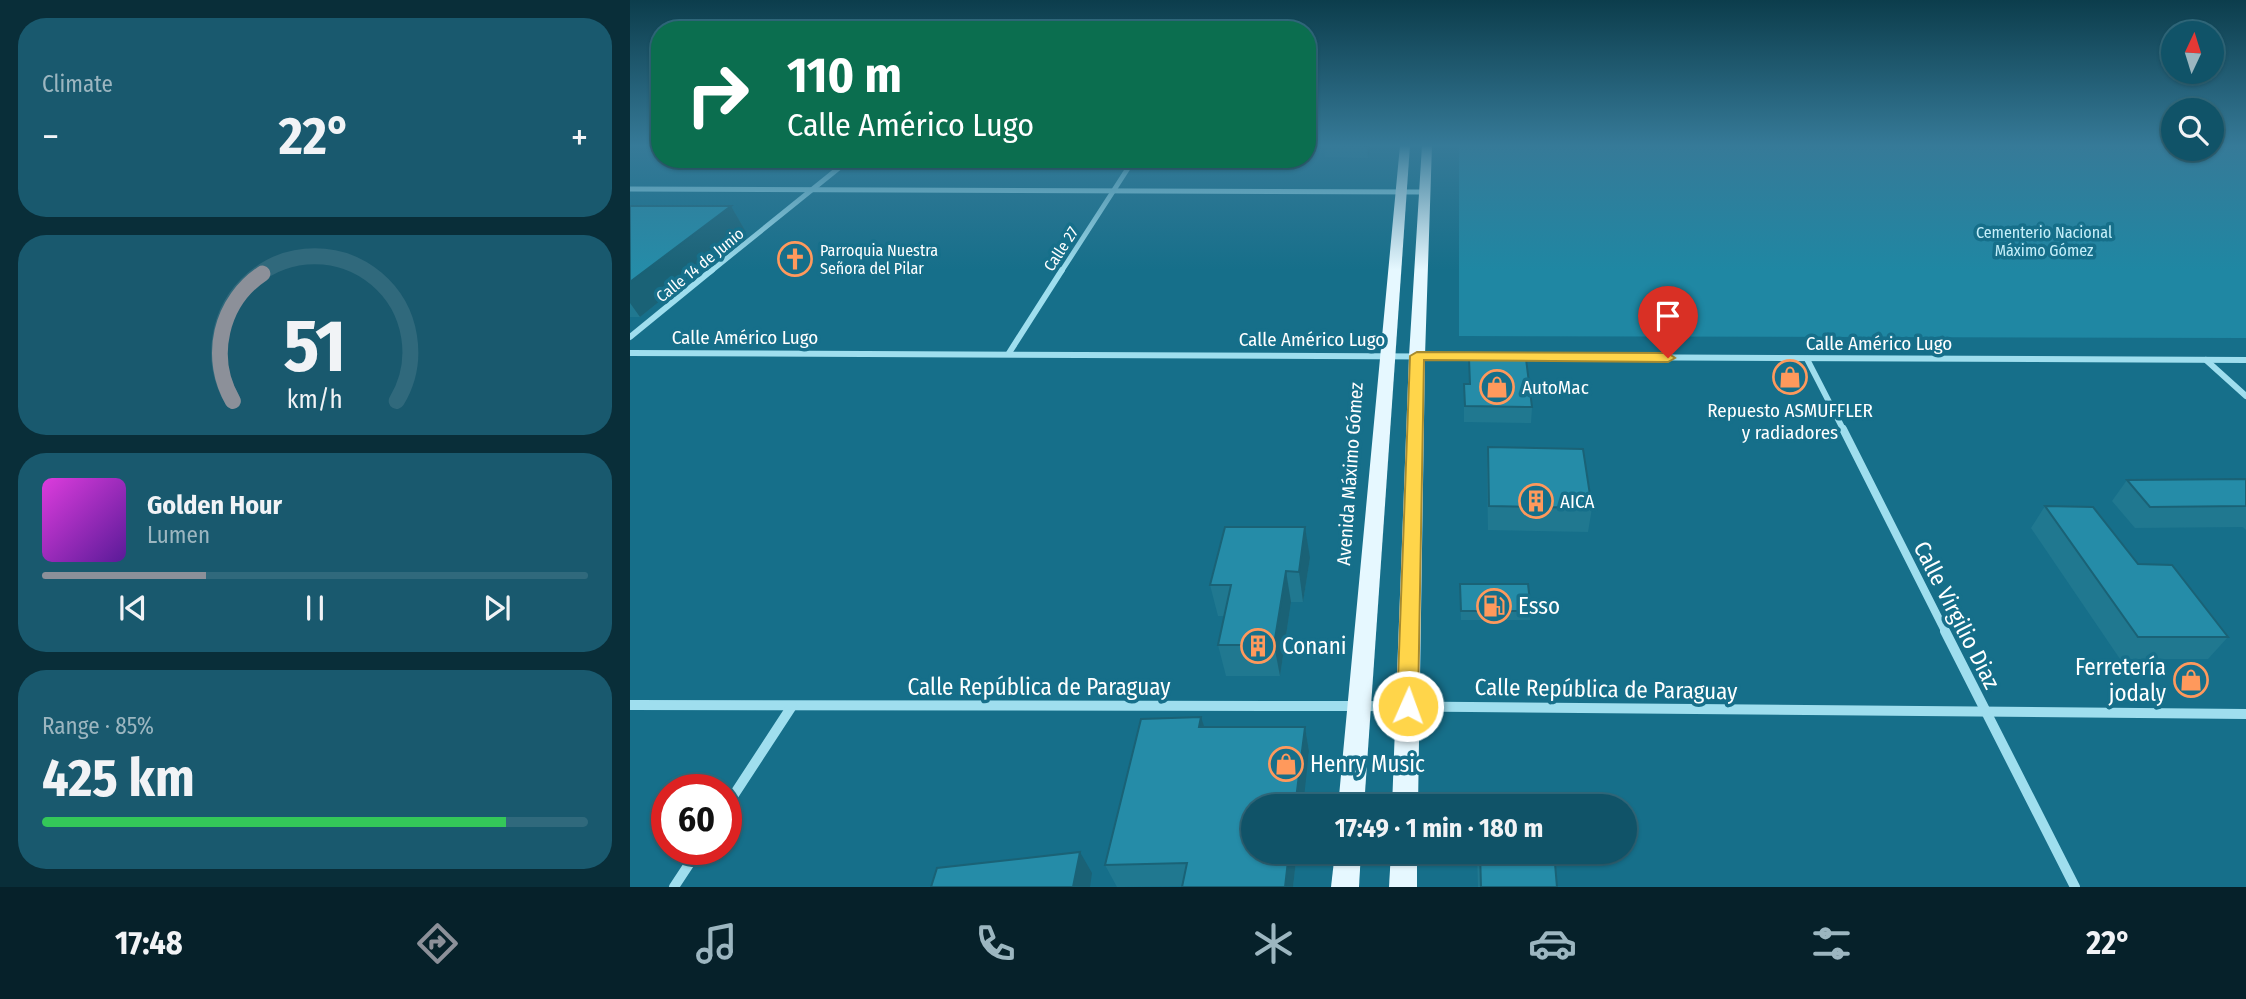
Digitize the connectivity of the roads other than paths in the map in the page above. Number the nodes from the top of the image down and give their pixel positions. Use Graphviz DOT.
graph roads {
  1 [pos="817,186"];
  2 [pos="1115,186"];
  3 [pos="1401,186"];
  4 [pos="1426,186"];
  5 [pos="630,190"];
  6 [pos="813,190"];
  7 [pos="1112,191"];
  8 [pos="1401,192"];
  9 [pos="1426,192"];
  10 [pos="630,337"];
  11 [pos="630,353"];
  12 [pos="1009,353"];
  13 [pos="1386,355"];
  14 [pos="1417,356"];
  15 [pos="1807,359"];
  16 [pos="2206,360"];
  17 [pos="2246,360"];
  18 [pos="2246,396"];
  19 [pos="630,705"];
  20 [pos="792,706"];
  21 [pos="1359,706"];
  22 [pos="1408,706"];
  23 [pos="1983,712"];
  24 [pos="2246,714"];
  25 [pos="742,783"];
  26 [pos="1352,794"];
  27 [pos="1405,794"];
  28 [pos="1347,864"];
  29 [pos="1404,864"];
  30 [pos="688,865"];
  31 [pos="674,887"];
  32 [pos="1345,887"];
  33 [pos="1403,887"];
  34 [pos="2075,887"];
  1 -- 6 [label="street, Calle 14 de Junio"];
  2 -- 7 [label="street, Calle 27"];
  3 -- 8 [label="main road, Avenida Máximo Gómez"];
  4 -- 9 [label="main road"];
  5 -- 6 [label="street"];
  6 -- 7 [label="street"];
  6 -- 10 [label="street, Calle 14 de Junio"];
  7 -- 8 [label="street"];
  7 -- 12 [label="street, Calle 27"];
  8 -- 9 [label="street"];
  8 -- 13 [label="main road, Avenida Máximo Gómez"];
  9 -- 14 [label="main road"];
  11 -- 12 [label="street, Calle Américo Lugo"];
  12 -- 13 [label="street, Calle Américo Lugo"];
  13 -- 14 [label="street, Calle Américo Lugo"];
  13 -- 21 [label="main road, Avenida Máximo Gómez"];
  14 -- 15 [label="street, Calle Américo Lugo"];
  14 -- 22 [label="main road"];
  15 -- 16 [label="street, Calle Américo Lugo"];
  15 -- 23 [label="street, Calle Virgilio Diaz"];
  16 -- 17 [label="street, Calle Américo Lugo"];
  16 -- 18 [label="street"];
  19 -- 20 [label="street, Calle República de Paraguay"];
  20 -- 21 [label="street, Calle República de Paraguay"];
  20 -- 25 [label="street"];
  21 -- 22 [label="street, Calle República de Paraguay"];
  21 -- 26 [label="main road, Avenida Máximo Gómez"];
  22 -- 23 [label="street, Calle República de Paraguay"];
  22 -- 27 [label="main road"];
  23 -- 24 [label="street, Calle República de Paraguay"];
  23 -- 34 [label="street, Calle Virgilio Diaz"];
  28 -- 32 [label="main road"];
  29 -- 33 [label="main road"];
  30 -- 31 [label="street"];
}
